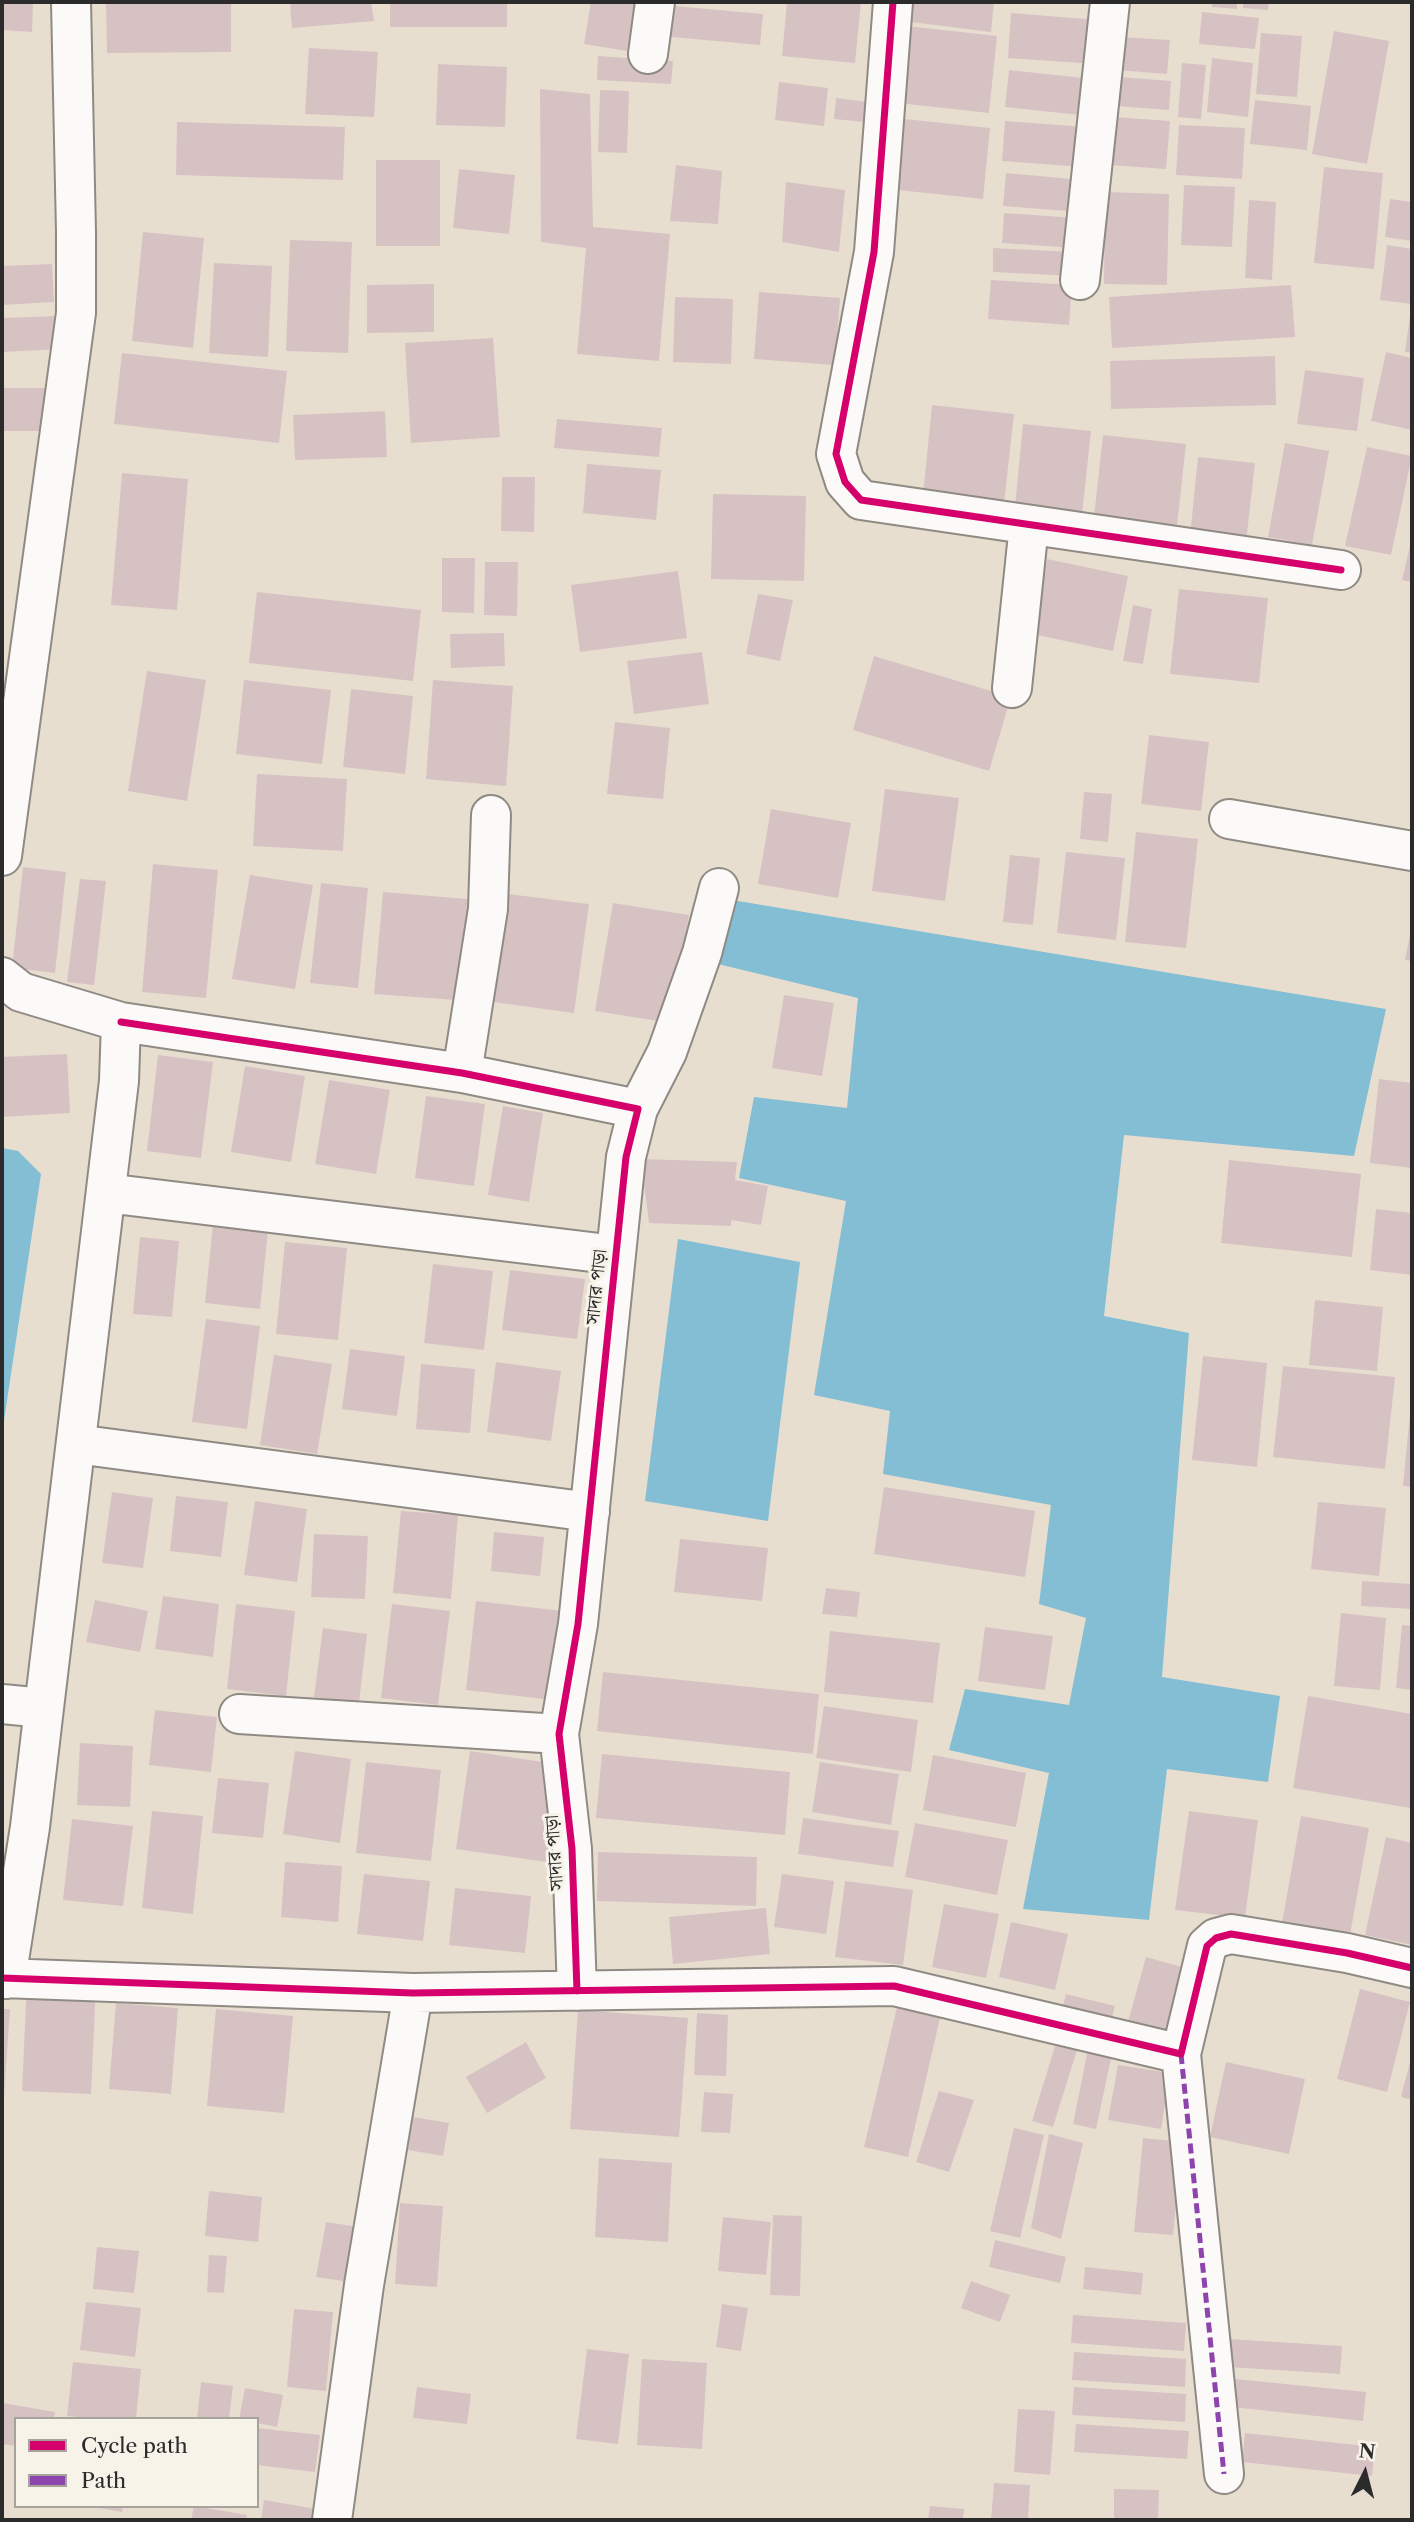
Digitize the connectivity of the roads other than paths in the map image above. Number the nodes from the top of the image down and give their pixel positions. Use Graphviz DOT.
graph roads {
  1 [pos="71,2"];
  2 [pos="655,2"];
  3 [pos="893,2"];
  4 [pos="1110,2"];
  5 [pos="648,54"];
  6 [pos="1080,280"];
  7 [pos="1029,525"];
  8 [pos="1341,570"];
  9 [pos="1012,688"];
  10 [pos="491,815"];
  11 [pos="1229,819"];
  12 [pos="1412,851"];
  13 [pos="2,856"];
  14 [pos="719,888"];
  15 [pos="2,977"];
  16 [pos="121,1022"];
  17 [pos="462,1073"];
  18 [pos="638,1108"];
  19 [pos="106,1193"];
  20 [pos="616,1255"];
  21 [pos="76,1444"];
  22 [pos="590,1512"];
  23 [pos="2,1704"];
  24 [pos="44,1708"];
  25 [pos="239,1714"];
  26 [pos="559,1734"];
  27 [pos="1412,1968"];
  28 [pos="4,1979"];
  29 [pos="577,1992"];
  30 [pos="412,1993"];
  31 [pos="1181,2054"];
  32 [pos="1224,2474"];
  33 [pos="342,2514"];
  1 -- 13 [label="street"];
  2 -- 5 [label="street"];
  3 -- 7 [label="street"];
  4 -- 6 [label="street"];
  7 -- 8 [label="street"];
  7 -- 9 [label="street"];
  10 -- 17 [label="street"];
  11 -- 12 [label="street"];
  14 -- 18 [label="street, সাদার পাড়া"];
  15 -- 16 [label="street"];
  16 -- 17 [label="street"];
  16 -- 19 [label="street"];
  17 -- 18 [label="street"];
  18 -- 20 [label="street, সাদার পাড়া"];
  19 -- 20 [label="street"];
  19 -- 21 [label="street"];
  20 -- 22 [label="street, সাদার পাড়া"];
  21 -- 22 [label="street"];
  21 -- 24 [label="street"];
  22 -- 26 [label="street, সাদার পাড়া"];
  23 -- 24 [label="street"];
  24 -- 28 [label="street"];
  25 -- 26 [label="street"];
  26 -- 29 [label="street, সাদার পাড়া"];
  27 -- 31 [label="street"];
  28 -- 30 [label="street"];
  29 -- 30 [label="street"];
  29 -- 31 [label="street"];
  30 -- 33 [label="street"];
  31 -- 32 [label="street"];
}
